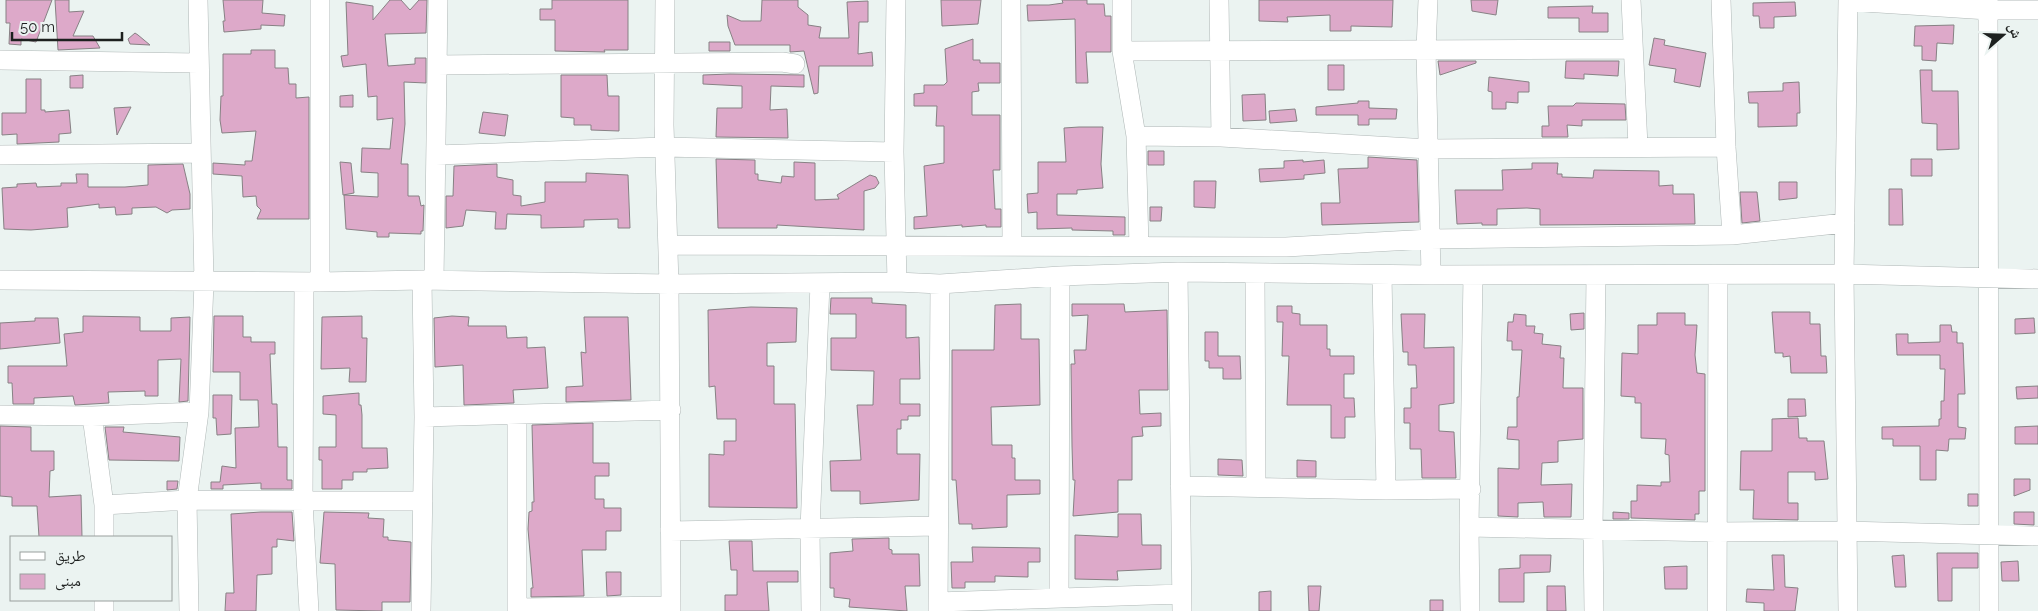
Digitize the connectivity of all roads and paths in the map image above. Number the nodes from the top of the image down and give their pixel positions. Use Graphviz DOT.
graph roads {
  1 [pos="198,0"];
  2 [pos="320,0"];
  3 [pos="438,0"];
  4 [pos="665,0"];
  5 [pos="896,0"];
  6 [pos="1011,0"];
  7 [pos="1122,0"];
  8 [pos="1220,0"];
  9 [pos="1428,0"];
  10 [pos="1631,0"];
  11 [pos="1721,0"];
  12 [pos="1848,0"];
  13 [pos="1988,5"];
  14 [pos="2038,10"];
  15 [pos="1632,49"];
  16 [pos="1426,50"];
  17 [pos="1122,51"];
  18 [pos="1220,51"];
  19 [pos="0,60"];
  20 [pos="666,61"];
  21 [pos="198,63"];
  22 [pos="795,64"];
  23 [pos="437,66"];
  24 [pos="1136,136"];
  25 [pos="1221,137"];
  26 [pos="1638,146"];
  27 [pos="664,147"];
  28 [pos="1726,147"];
  29 [pos="1429,149"];
  30 [pos="894,152"];
  31 [pos="201,153"];
  32 [pos="0,155"];
  33 [pos="436,155"];
  34 [pos="1844,223"];
  35 [pos="1732,235"];
  36 [pos="1430,239"];
  37 [pos="668,245"];
  38 [pos="895,245"];
  39 [pos="1012,245"];
  40 [pos="1139,246"];
  41 [pos="1178,272"];
  42 [pos="1255,274"];
  43 [pos="1844,274"];
  44 [pos="1382,275"];
  45 [pos="1431,275"];
  46 [pos="1473,275"];
  47 [pos="1596,275"];
  48 [pos="1718,275"];
  49 [pos="1060,276"];
  50 [pos="1988,279"];
  51 [pos="2038,279"];
  52 [pos="0,280"];
  53 [pos="428,280"];
  54 [pos="204,282"];
  55 [pos="312,282"];
  56 [pos="898,282"];
  57 [pos="670,284"];
  58 [pos="820,284"];
  59 [pos="940,284"];
  60 [pos="671,410"];
  61 [pos="199,412"];
  62 [pos="0,415"];
  63 [pos="517,415"];
  64 [pos="92,416"];
  65 [pos="424,418"];
  66 [pos="1180,486"];
  67 [pos="1256,487"];
  68 [pos="1471,489"];
  69 [pos="1386,490"];
  70 [pos="187,500"];
  71 [pos="423,501"];
  72 [pos="303,502"];
  73 [pos="104,505"];
  74 [pos="937,526"];
  75 [pos="1469,527"];
  76 [pos="810,529"];
  77 [pos="1593,530"];
  78 [pos="670,531"];
  79 [pos="1846,531"];
  80 [pos="1716,532"];
  81 [pos="1989,535"];
  82 [pos="104,536"];
  83 [pos="2038,536"];
  84 [pos="1059,598"];
  85 [pos="1181,603"];
  86 [pos="938,606"];
  87 [pos="671,609"];
  88 [pos="517,610"];
  89 [pos="189,611"];
  90 [pos="309,611"];
  91 [pos="421,611"];
  92 [pos="811,611"];
  93 [pos="1470,611"];
  94 [pos="1594,611"];
  95 [pos="1716,611"];
  96 [pos="1848,611"];
  97 [pos="1989,611"];
  1 -- 21 [label="street"];
  2 -- 55 [label="street"];
  3 -- 23 [label="street"];
  4 -- 20 [label="street"];
  5 -- 30 [label="street"];
  6 -- 39 [label="street"];
  7 -- 17 [label="street"];
  8 -- 18 [label="street"];
  9 -- 16 [label="street"];
  10 -- 15 [label="street"];
  11 -- 28 [label="street"];
  12 -- 13 [label="street"];
  12 -- 34 [label="street"];
  13 -- 14 [label="street"];
  13 -- 50 [label="street"];
  15 -- 16 [label="street"];
  15 -- 26 [label="street"];
  16 -- 18 [label="street"];
  16 -- 29 [label="street"];
  17 -- 18 [label="street"];
  17 -- 24 [label="street"];
  18 -- 25 [label="street"];
  19 -- 21 [label="street"];
  20 -- 22 [label="street"];
  20 -- 23 [label="street"];
  20 -- 27 [label="street"];
  21 -- 31 [label="street"];
  23 -- 33 [label="street"];
  24 -- 25 [label="street"];
  24 -- 40 [label="street"];
  25 -- 29 [label="street"];
  26 -- 28 [label="street"];
  26 -- 29 [label="street"];
  27 -- 30 [label="street"];
  27 -- 33 [label="street"];
  27 -- 37 [label="street"];
  28 -- 35 [label="street"];
  29 -- 36 [label="street"];
  30 -- 38 [label="street"];
  31 -- 32 [label="street"];
  31 -- 54 [label="street"];
  33 -- 53 [label="street"];
  34 -- 35 [label="street"];
  34 -- 43 [label="street"];
  35 -- 36 [label="street"];
  36 -- 40 [label="street"];
  36 -- 45 [label="street"];
  37 -- 38 [label="street"];
  37 -- 57 [label="street"];
  38 -- 39 [label="street"];
  38 -- 56 [label="street"];
  39 -- 40 [label="street"];
  41 -- 42 [label="street"];
  41 -- 49 [label="street"];
  41 -- 66 [label="street"];
  42 -- 44 [label="street"];
  42 -- 67 [label="street"];
  43 -- 48 [label="street"];
  43 -- 50 [label="street"];
  43 -- 79 [label="street"];
  44 -- 45 [label="street"];
  44 -- 69 [label="street"];
  45 -- 46 [label="street"];
  46 -- 47 [label="street"];
  46 -- 68 [label="street"];
  47 -- 48 [label="street"];
  47 -- 77 [label="street"];
  48 -- 80 [label="street"];
  49 -- 59 [label="street"];
  49 -- 84 [label="street"];
  50 -- 51 [label="street"];
  50 -- 81 [label="street"];
  52 -- 54 [label="street"];
  53 -- 55 [label="street"];
  53 -- 57 [label="street"];
  53 -- 65 [label="street"];
  54 -- 55 [label="street"];
  54 -- 61 [label="street"];
  55 -- 72 [label="street"];
  56 -- 58 [label="street"];
  56 -- 59 [label="street"];
  57 -- 58 [label="street"];
  57 -- 60 [label="street"];
  58 -- 76 [label="street"];
  59 -- 74 [label="street"];
  60 -- 63 [label="street"];
  60 -- 78 [label="street"];
  61 -- 64 [label="street"];
  61 -- 70 [label="street"];
  62 -- 64 [label="street"];
  63 -- 65 [label="street"];
  63 -- 88 [label="street"];
  64 -- 73 [label="street"];
  65 -- 71 [label="street"];
  66 -- 67 [label="street"];
  66 -- 85 [label="street"];
  67 -- 69 [label="street"];
  68 -- 69 [label="street"];
  68 -- 75 [label="street"];
  70 -- 72 [label="street"];
  70 -- 73 [label="street"];
  70 -- 89 [label="street"];
  71 -- 72 [label="street"];
  71 -- 91 [label="street"];
  72 -- 90 [label="street"];
  73 -- 82 [label="street"];
  74 -- 76 [label="street"];
  74 -- 86 [label="street"];
  75 -- 77 [label="street"];
  75 -- 93 [label="street"];
  76 -- 78 [label="street"];
  76 -- 92 [label="street"];
  77 -- 80 [label="street"];
  77 -- 94 [label="street"];
  78 -- 87 [label="street"];
  79 -- 80 [label="street"];
  79 -- 81 [label="street"];
  79 -- 96 [label="street"];
  80 -- 95 [label="street"];
  81 -- 83 [label="street"];
  81 -- 97 [label="street"];
  84 -- 85 [label="street"];
  84 -- 86 [label="street"];
  87 -- 88 [label="street"];
}
